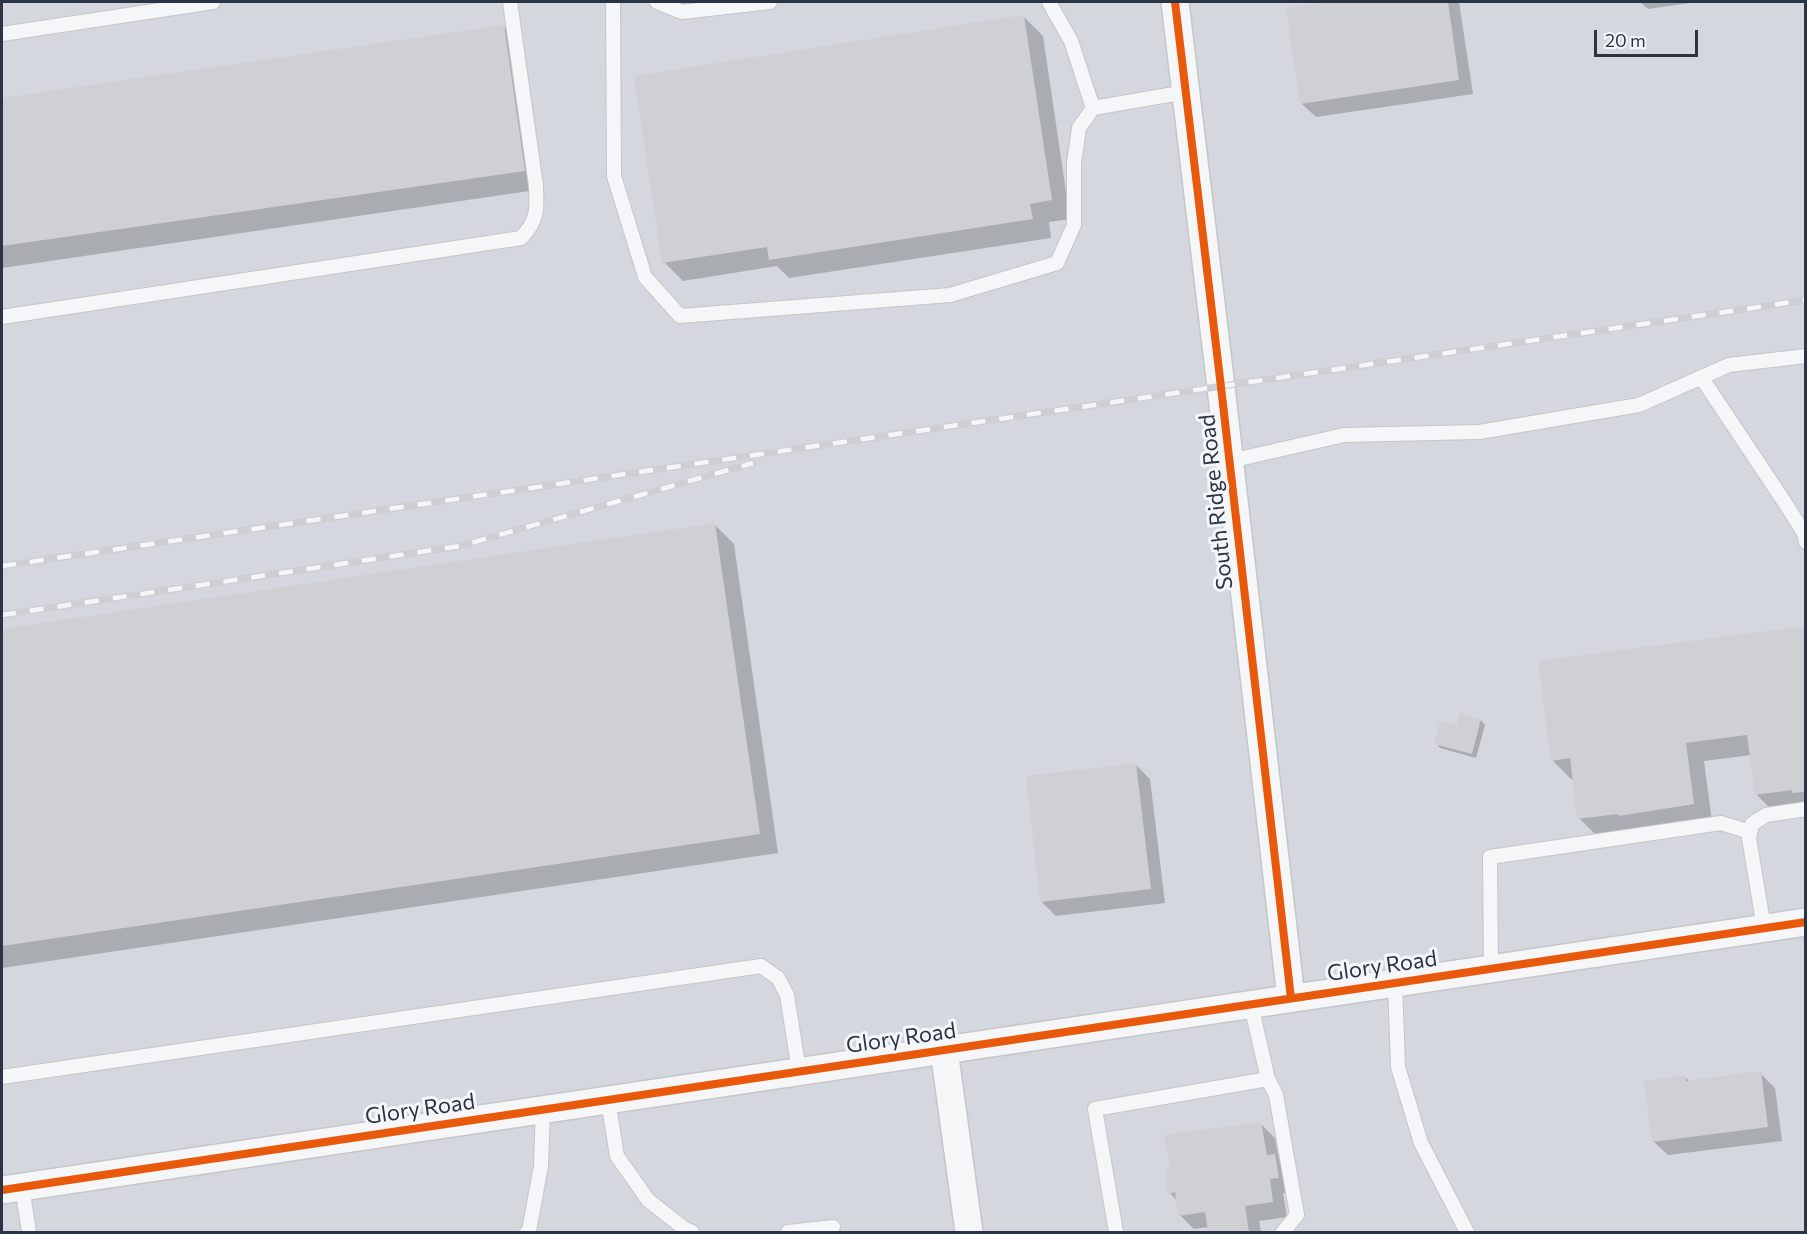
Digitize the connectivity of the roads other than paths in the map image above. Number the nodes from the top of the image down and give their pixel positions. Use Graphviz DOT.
graph roads {
  1 [pos="213,2"];
  2 [pos="510,2"];
  3 [pos="613,2"];
  4 [pos="657,2"];
  5 [pos="770,2"];
  6 [pos="1049,2"];
  7 [pos="1175,2"];
  8 [pos="2,34"];
  9 [pos="1186,92"];
  10 [pos="1092,108"];
  11 [pos="2,317"];
  12 [pos="1806,356"];
  13 [pos="1701,377"];
  14 [pos="1230,461"];
  15 [pos="1806,542"];
  16 [pos="1806,809"];
  17 [pos="1750,832"];
  18 [pos="1806,922"];
  19 [pos="1764,928"];
  20 [pos="1491,968"];
  21 [pos="1395,982"];
  22 [pos="1291,998"];
  23 [pos="1251,1005"];
  24 [pos="944,1050"];
  25 [pos="799,1071"];
  26 [pos="2,1077"];
  27 [pos="1268,1079"];
  28 [pos="608,1100"];
  29 [pos="543,1110"];
  30 [pos="12,1188"];
  31 [pos="833,1227"];
  32 [pos="28,1233"];
  33 [pos="527,1233"];
  34 [pos="692,1233"];
  35 [pos="788,1233"];
  36 [pos="969,1233"];
  37 [pos="1116,1233"];
  38 [pos="1283,1233"];
  39 [pos="1467,1233"];
  1 -- 8 [label="lane"];
  2 -- 11 [label="lane"];
  3 -- 10 [label="lane"];
  4 -- 5 [label="lane"];
  6 -- 10 [label="lane"];
  7 -- 9 [label="street, South Ridge Road"];
  9 -- 10 [label="lane"];
  9 -- 14 [label="street, South Ridge Road"];
  12 -- 13 [label="lane"];
  13 -- 14 [label="lane"];
  13 -- 15 [label="lane"];
  14 -- 22 [label="street, South Ridge Road"];
  16 -- 17 [label="lane"];
  17 -- 19 [label="lane"];
  17 -- 20 [label="lane"];
  18 -- 19 [label="street, Glory Road"];
  19 -- 20 [label="street, Glory Road"];
  20 -- 21 [label="street, Glory Road"];
  21 -- 22 [label="street, Glory Road"];
  21 -- 39 [label="lane"];
  22 -- 23 [label="street, Glory Road"];
  23 -- 24 [label="street, Glory Road"];
  23 -- 27 [label="lane"];
  24 -- 25 [label="street, Glory Road"];
  24 -- 36 [label="street"];
  25 -- 26 [label="lane"];
  25 -- 28 [label="street, Glory Road"];
  27 -- 37 [label="lane"];
  27 -- 38 [label="lane"];
  28 -- 29 [label="street, Glory Road"];
  28 -- 34 [label="lane"];
  29 -- 30 [label="street, Glory Road"];
  29 -- 33 [label="lane"];
  30 -- 32 [label="lane"];
  31 -- 35 [label="lane"];
}
